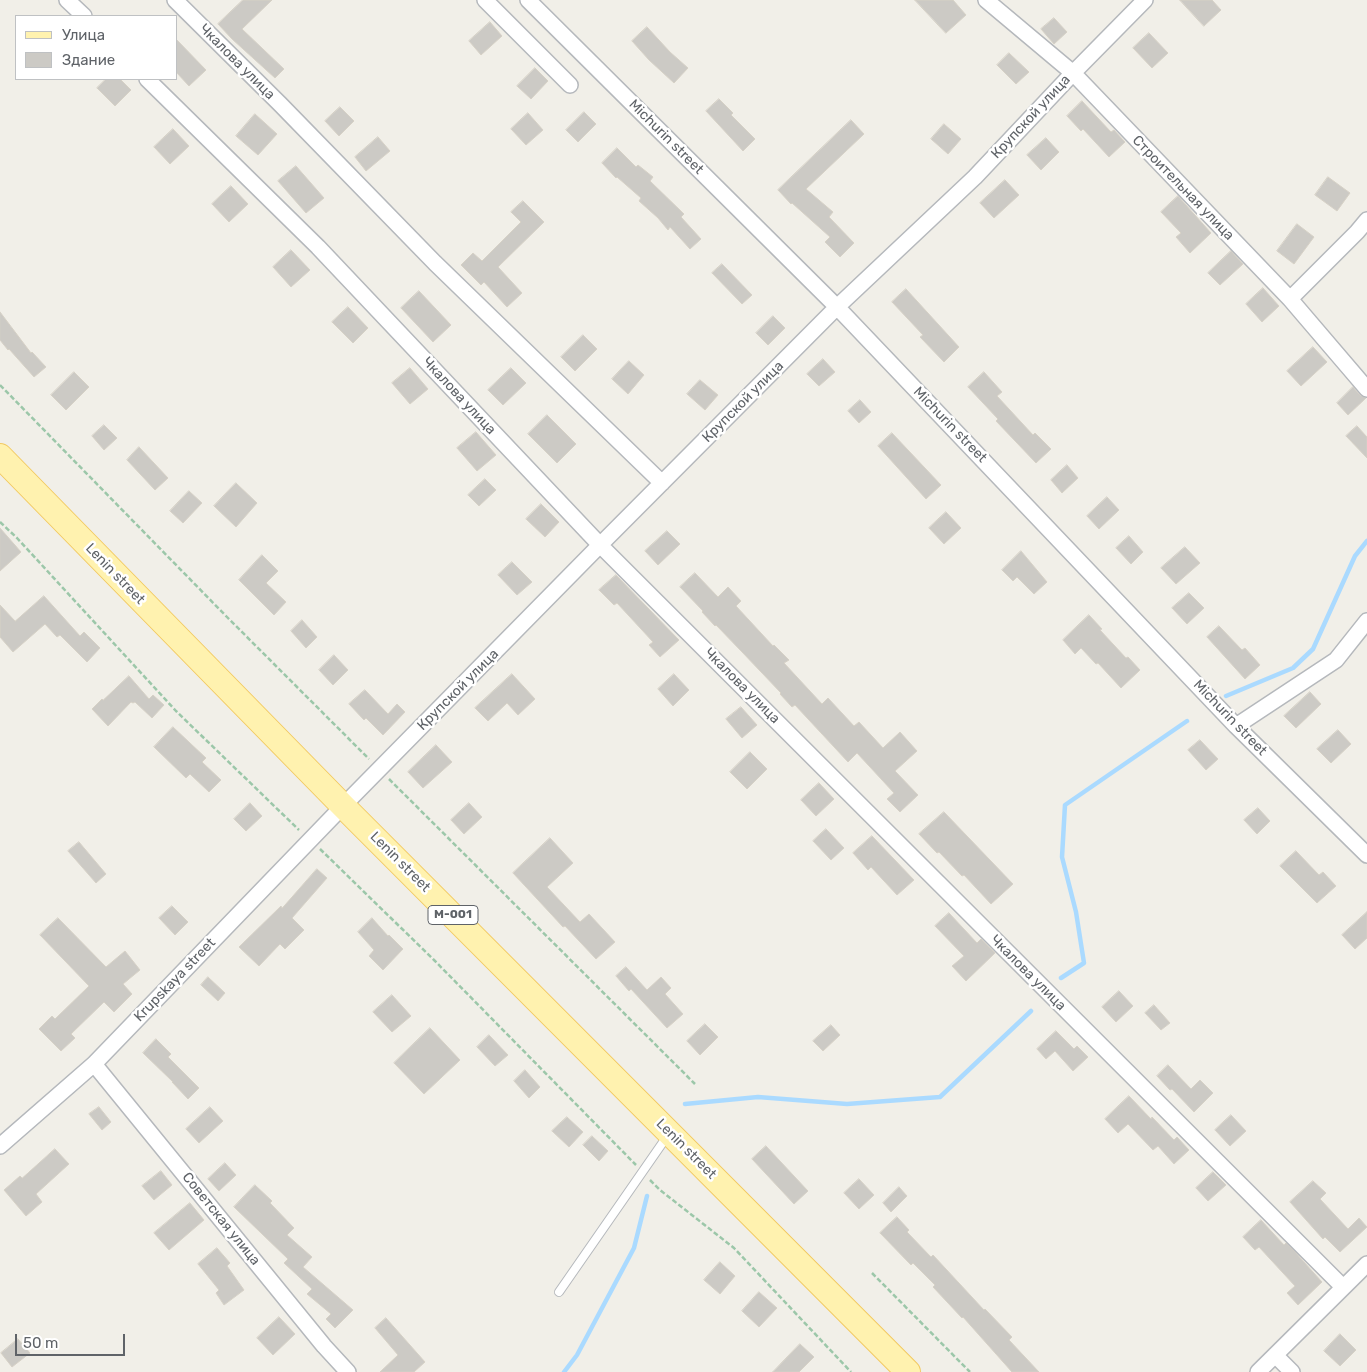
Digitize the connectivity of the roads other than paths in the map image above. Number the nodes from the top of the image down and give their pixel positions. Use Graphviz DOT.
graph roads {
  1 [pos="67,0"];
  2 [pos="175,0"];
  3 [pos="485,0"];
  4 [pos="528,0"];
  5 [pos="986,0"];
  6 [pos="1145,0"];
  7 [pos="83,15"];
  8 [pos="1073,73"];
  9 [pos="148,80"];
  10 [pos="570,85"];
  11 [pos="1367,220"];
  12 [pos="1290,299"];
  13 [pos="837,307"];
  14 [pos="1367,389"];
  15 [pos="0,456"];
  16 [pos="662,483"];
  17 [pos="600,545"];
  18 [pos="1367,621"];
  19 [pos="1236,726"];
  20 [pos="343,806"];
  21 [pos="1367,855"];
  22 [pos="94,1064"];
  23 [pos="669,1133"];
  24 [pos="0,1146"];
  25 [pos="1367,1264"];
  26 [pos="1343,1287"];
  27 [pos="559,1292"];
  28 [pos="1275,1355"];
  29 [pos="348,1372"];
  30 [pos="908,1372"];
  31 [pos="1258,1372"];
  32 [pos="1292,1372"];
  1 -- 7 [label="street"];
  2 -- 16 [label="street, Чкалова улица"];
  3 -- 10 [label="street"];
  4 -- 13 [label="street, Michurin street"];
  5 -- 8 [label="street, Строительная улица"];
  6 -- 8 [label="street, Крупской улица"];
  8 -- 12 [label="street, Строительная улица"];
  8 -- 13 [label="street, Крупской улица"];
  9 -- 17 [label="street, Чкалова улица"];
  11 -- 12 [label="street"];
  12 -- 14 [label="street, Строительная улица"];
  13 -- 16 [label="street, Крупской улица"];
  13 -- 19 [label="street, Michurin street"];
  15 -- 20 [label="main road, Lenin street / М-001"];
  16 -- 17 [label="street, Крупской улица"];
  17 -- 20 [label="street, Крупской улица"];
  17 -- 26 [label="street, Чкалова улица"];
  18 -- 19 [label="street"];
  19 -- 21 [label="street, Michurin street"];
  20 -- 22 [label="street, Krupskaya street"];
  20 -- 23 [label="main road, Lenin street / М-001"];
  22 -- 24 [label="street, Krupskaya street"];
  22 -- 29 [label="street, Советская улица"];
  23 -- 27 [label="lane"];
  23 -- 30 [label="main road, Lenin street / М-001"];
  25 -- 26 [label="street"];
  26 -- 28 [label="street"];
  28 -- 31 [label="street"];
  28 -- 32 [label="street"];
}
